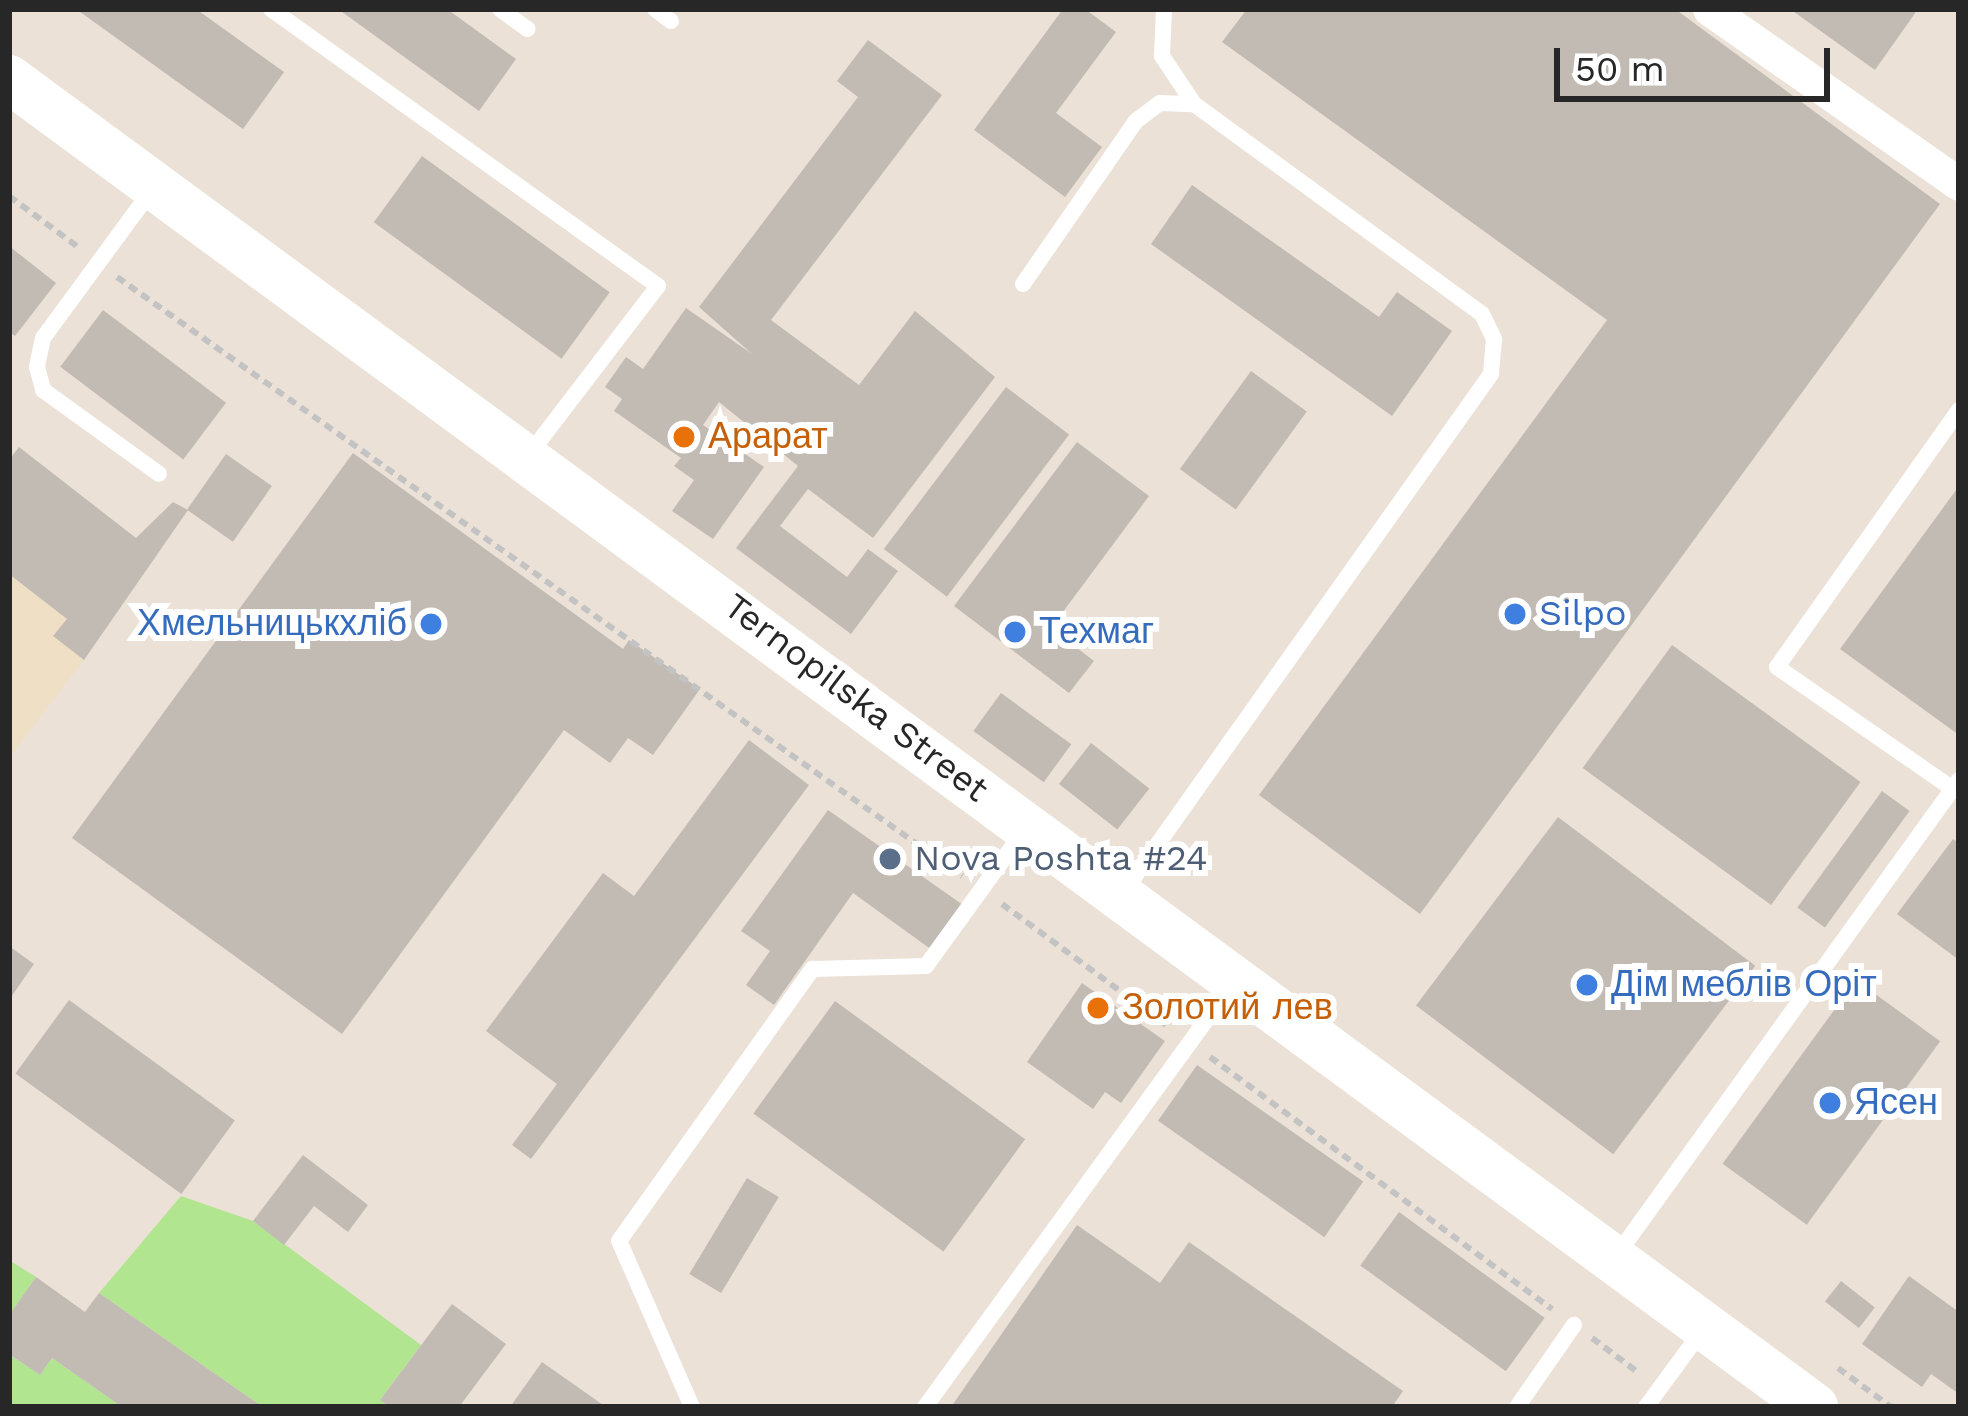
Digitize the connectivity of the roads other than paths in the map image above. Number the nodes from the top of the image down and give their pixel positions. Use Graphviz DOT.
graph roads {
  1 [pos="272,9"];
  2 [pos="500,9"];
  3 [pos="655,9"];
  4 [pos="1164,9"];
  5 [pos="1709,9"];
  6 [pos="671,21"];
  7 [pos="528,29"];
  8 [pos="9,79"];
  9 [pos="1194,104"];
  10 [pos="1959,184"];
  11 [pos="155,186"];
  12 [pos="1023,284"];
  13 [pos="1959,410"];
  14 [pos="527,457"];
  15 [pos="159,474"];
  16 [pos="1956,784"];
  17 [pos="1027,826"];
  18 [pos="1123,894"];
  19 [pos="1239,975"];
  20 [pos="1614,1259"];
  21 [pos="1574,1325"];
  22 [pos="1705,1326"];
  23 [pos="692,1407"];
  24 [pos="925,1407"];
  25 [pos="1516,1407"];
  26 [pos="1646,1407"];
  27 [pos="1814,1407"];
  1 -- 14 [label="lane"];
  2 -- 7 [label="lane"];
  3 -- 6 [label="lane"];
  4 -- 9 [label="lane"];
  5 -- 10 [label="street"];
  8 -- 11 [label="main road, Ternopilska Street"];
  9 -- 12 [label="lane"];
  9 -- 18 [label="lane"];
  11 -- 14 [label="main road, Ternopilska Street"];
  11 -- 15 [label="lane"];
  13 -- 16 [label="lane"];
  14 -- 17 [label="main road, Ternopilska Street"];
  16 -- 20 [label="lane"];
  17 -- 18 [label="main road, Ternopilska Street"];
  17 -- 23 [label="lane"];
  18 -- 19 [label="main road, Ternopilska Street"];
  19 -- 20 [label="main road, Ternopilska Street"];
  19 -- 24 [label="lane"];
  20 -- 22 [label="main road, Ternopilska Street"];
  21 -- 25 [label="lane"];
  22 -- 26 [label="lane"];
  22 -- 27 [label="main road, Ternopilska Street"];
}
